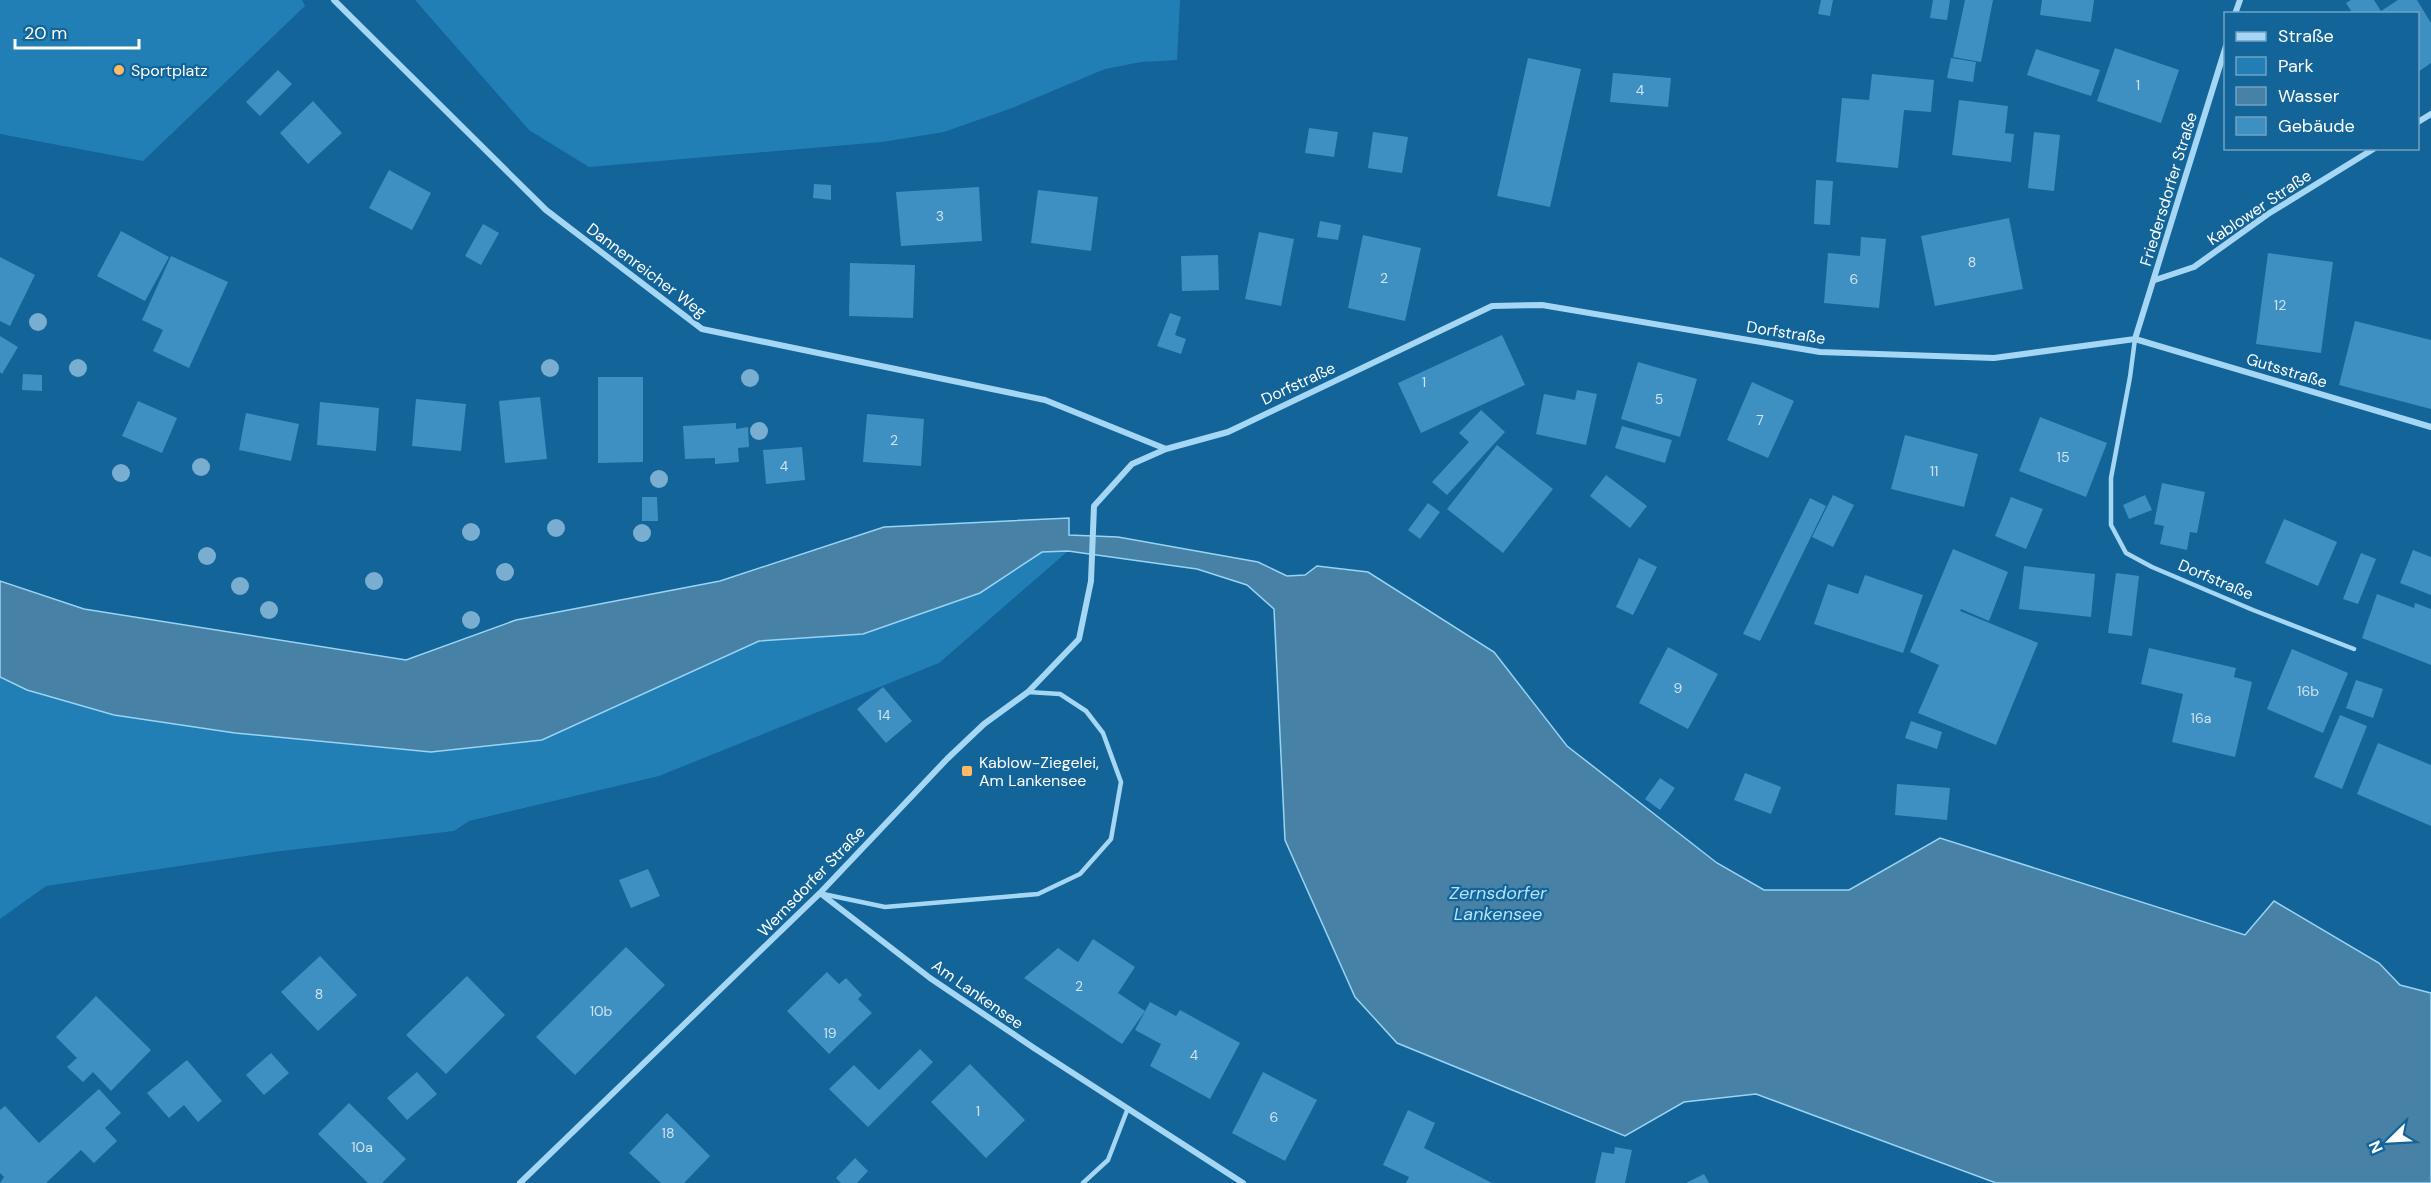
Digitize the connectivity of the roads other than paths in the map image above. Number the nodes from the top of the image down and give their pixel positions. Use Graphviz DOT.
graph roads {
  1 [pos="334,0"];
  2 [pos="2224,53"];
  3 [pos="2371,150"];
  4 [pos="2155,280"];
  5 [pos="2135,339"];
  6 [pos="2431,427"];
  7 [pos="1166,449"];
  8 [pos="1091,581"];
  9 [pos="2354,649"];
  10 [pos="1028,692"];
  11 [pos="820,893"];
  12 [pos="1128,1108"];
  13 [pos="520,1183"];
  14 [pos="1083,1183"];
  15 [pos="1243,1183"];
  1 -- 7 [label="street, Dannenreicher Weg"];
  2 -- 4 [label="street, Friedersdorfer Straße"];
  3 -- 4 [label="street, Kablower Straße"];
  4 -- 5 [label="street, Friedersdorfer Straße"];
  5 -- 6 [label="street, Gutsstraße"];
  5 -- 7 [label="street, Dorfstraße"];
  5 -- 9 [label="lane, Dorfstraße"];
  7 -- 8 [label="street, Dorfstraße"];
  8 -- 10 [label="street, Wernsdorfer Straße"];
  10 -- 11 [label="street, Wernsdorfer Straße"];
  10 -- 11 [label="lane"];
  11 -- 12 [label="street, Am Lankensee"];
  11 -- 13 [label="street, Wernsdorfer Straße"];
  12 -- 14 [label="lane"];
  12 -- 15 [label="street, Am Lankensee"];
}
